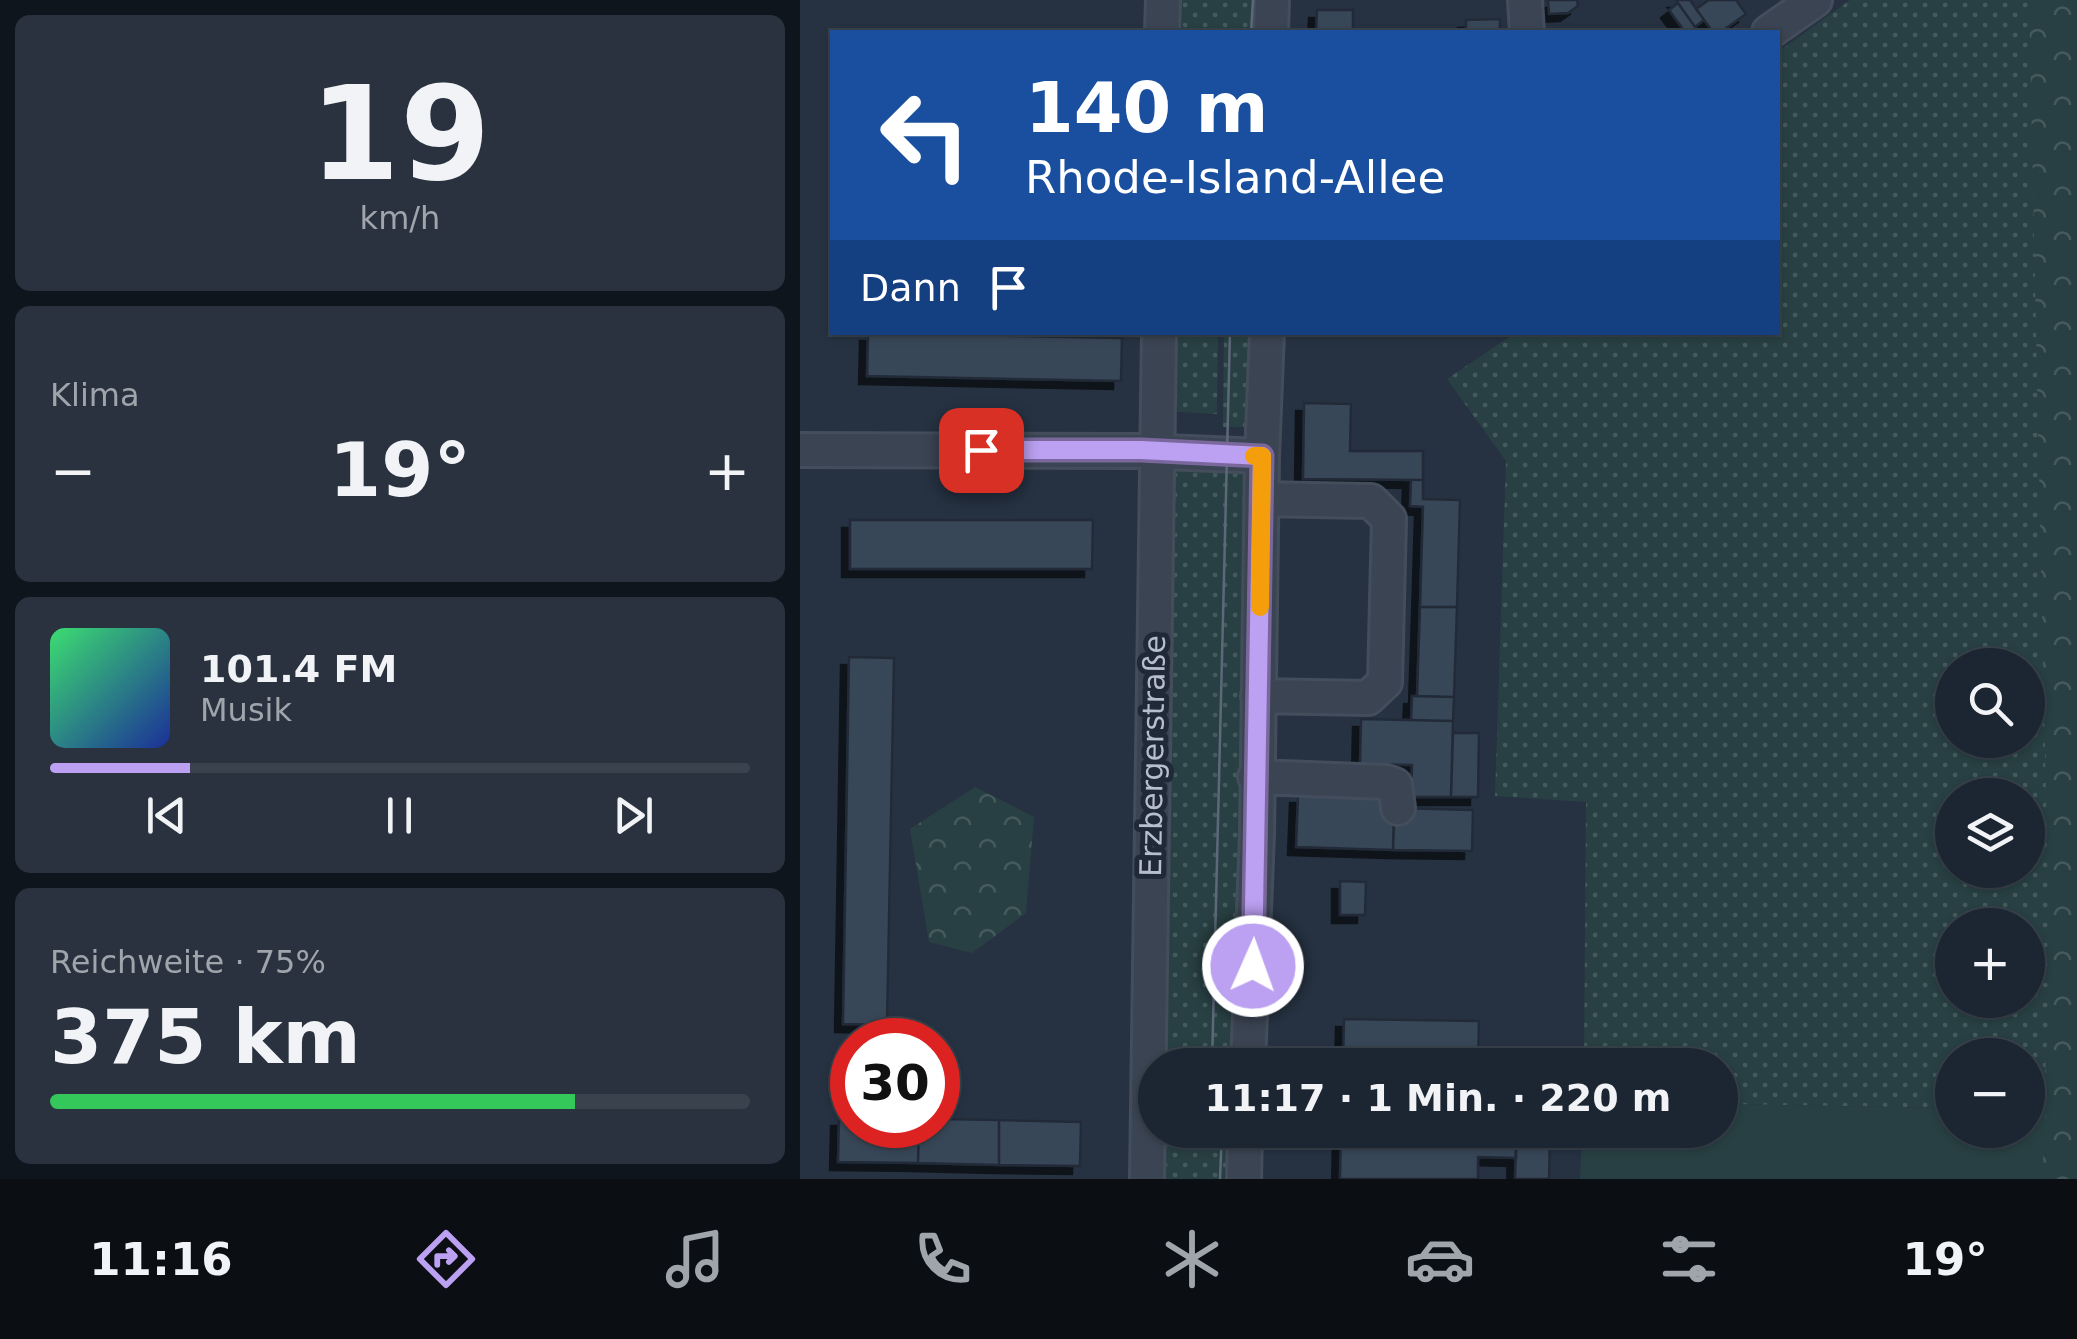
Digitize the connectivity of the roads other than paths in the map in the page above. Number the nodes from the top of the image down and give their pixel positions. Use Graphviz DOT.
graph roads {
  1 [pos="1163,0"];
  2 [pos="1272,0"];
  3 [pos="1525,0"];
  4 [pos="1815,0"];
  5 [pos="1162,30"];
  6 [pos="1272,30"];
  7 [pos="1527,30"];
  8 [pos="1773,30"];
  9 [pos="1159,335"];
  10 [pos="1267,335"];
  11 [pos="800,450"];
  12 [pos="1158,451"];
  13 [pos="1262,456"];
  14 [pos="1261,499"];
  15 [pos="1258,696"];
  16 [pos="1255,777"];
  17 [pos="1398,808"];
  18 [pos="1249,1048"];
  19 [pos="1245,1148"];
  20 [pos="1147,1179"];
  21 [pos="1244,1179"];
  1 -- 5 [label="street"];
  2 -- 6 [label="street"];
  3 -- 7 [label="street"];
  4 -- 8 [label="street"];
  9 -- 12 [label="street, Erzbergerstraße"];
  10 -- 13 [label="street"];
  11 -- 12 [label="street"];
  12 -- 13 [label="street"];
  12 -- 20 [label="street, Erzbergerstraße"];
  13 -- 14 [label="street"];
  14 -- 15 [label="street"];
  14 -- 15 [label="street"];
  15 -- 16 [label="street"];
  16 -- 17 [label="street"];
  16 -- 18 [label="street"];
  19 -- 21 [label="street"];
}
